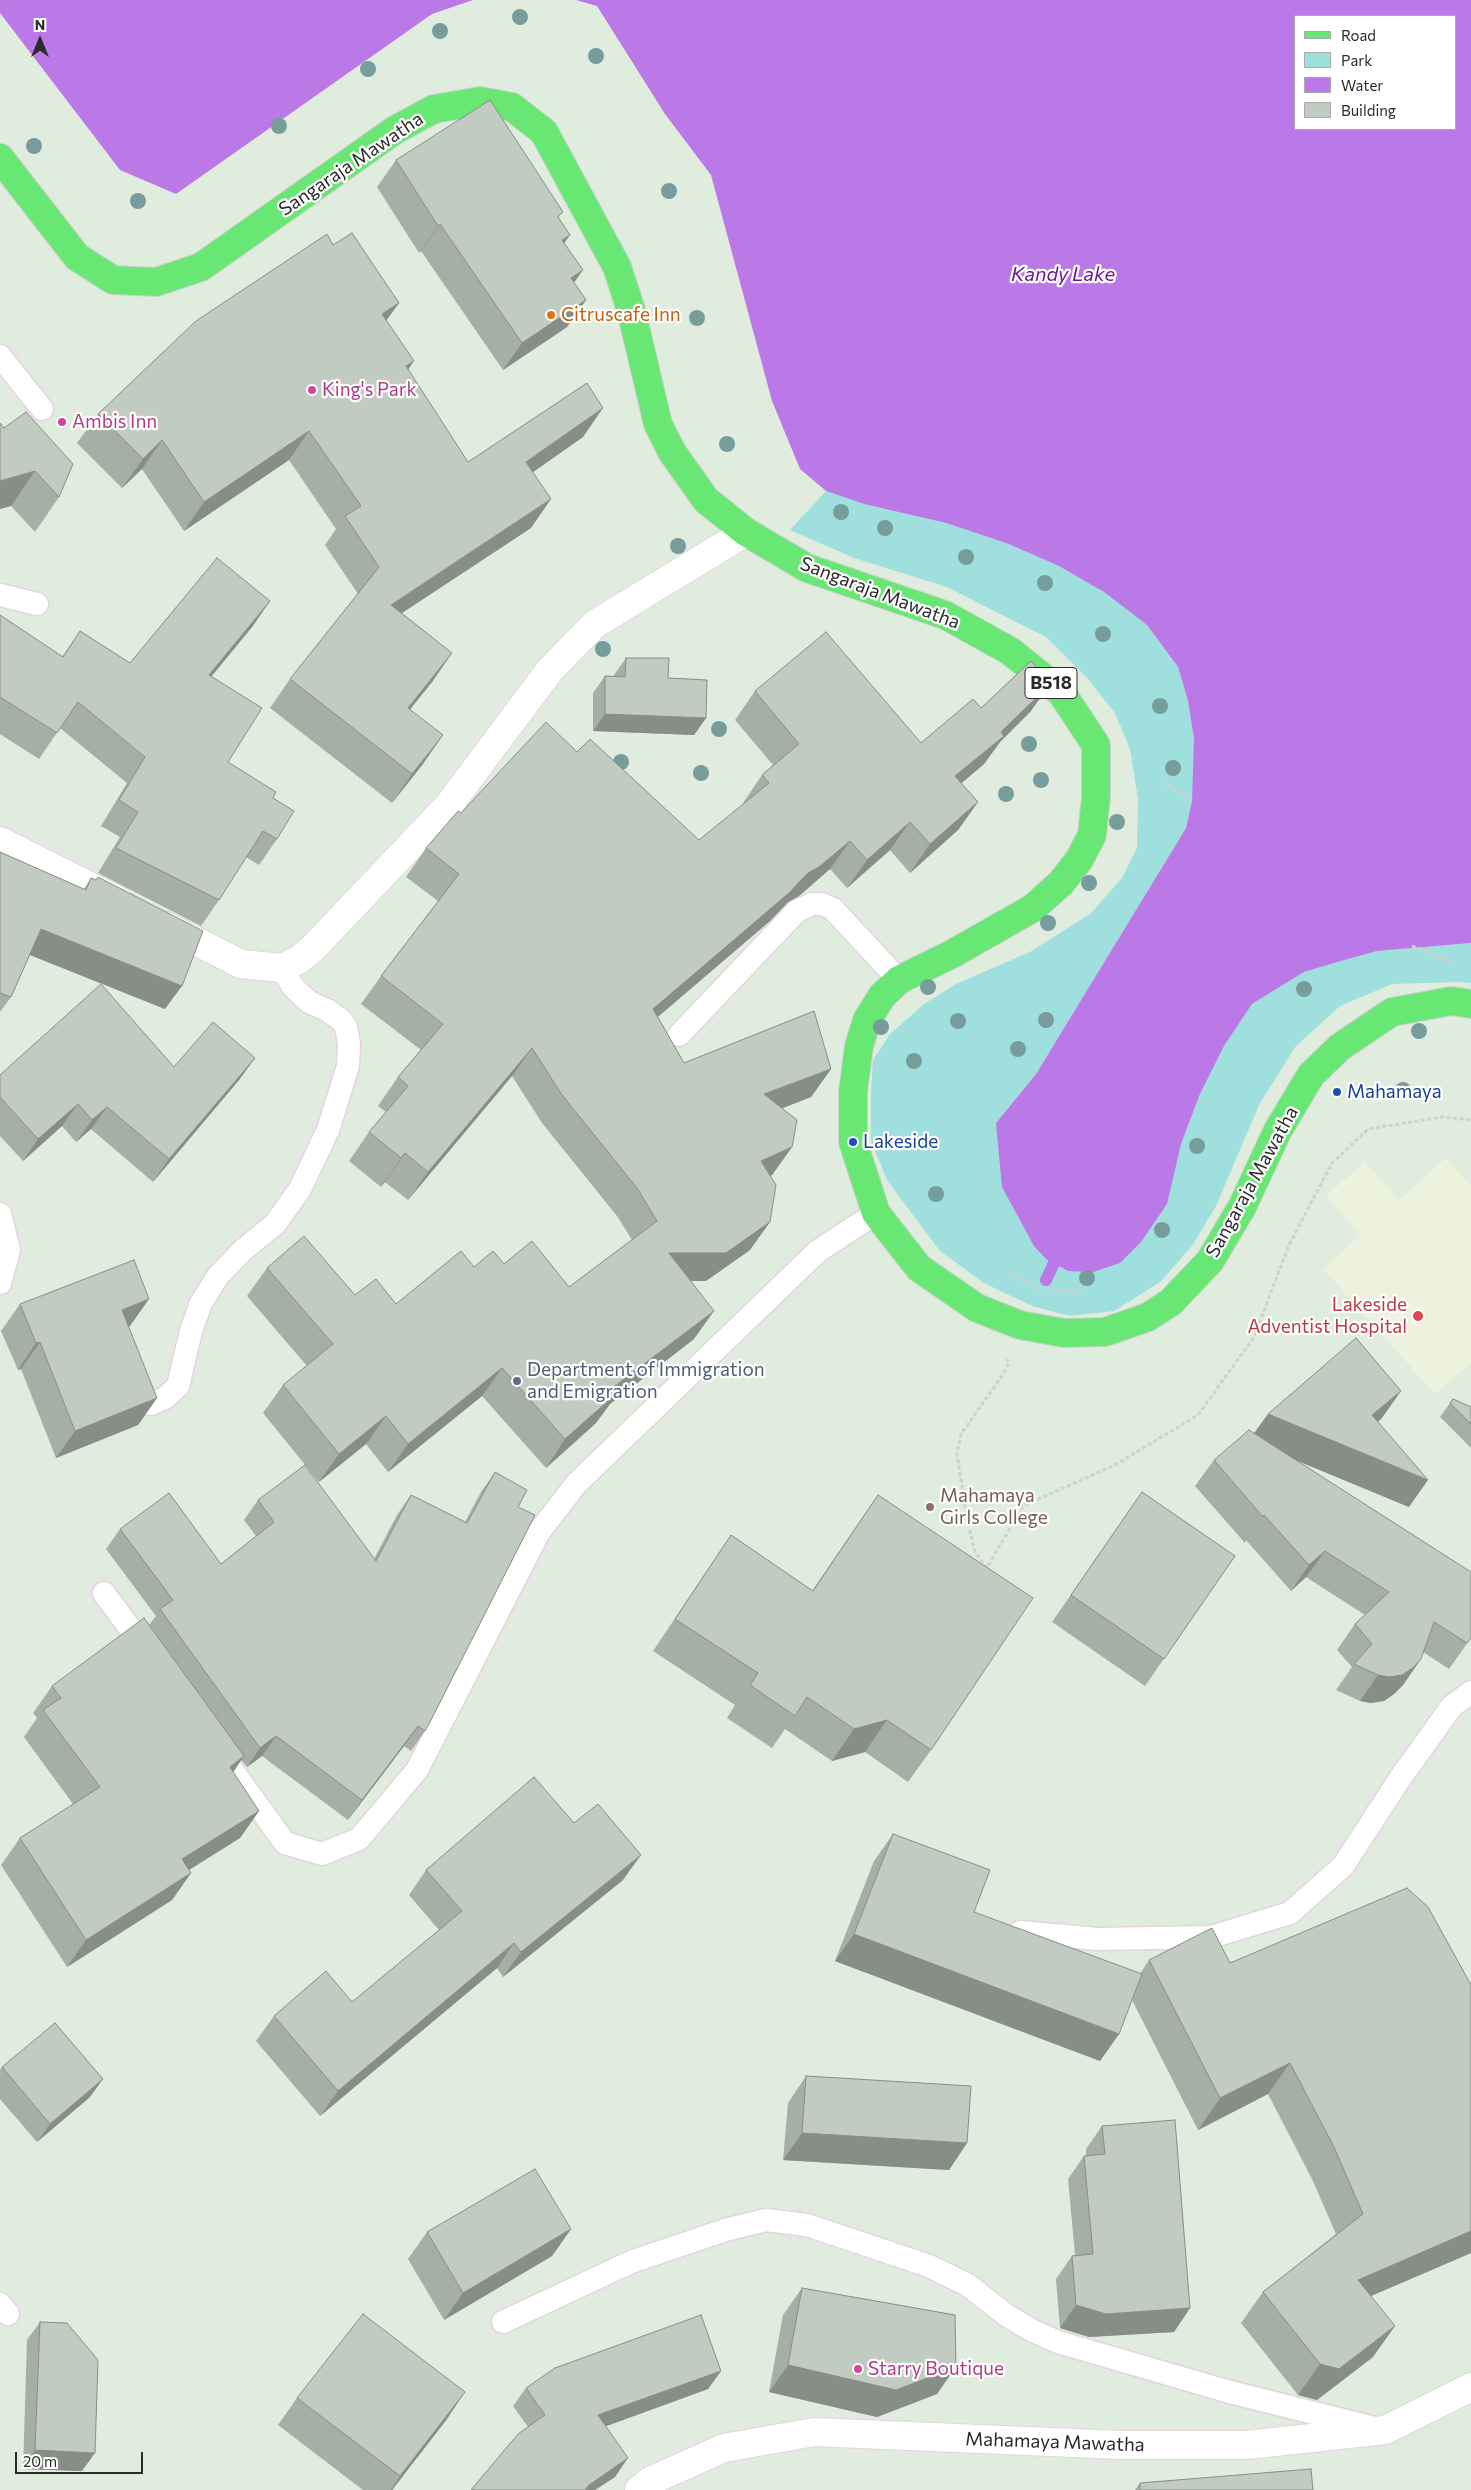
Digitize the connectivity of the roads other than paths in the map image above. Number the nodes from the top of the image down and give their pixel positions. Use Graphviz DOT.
graph roads {
  1 [pos="0,158"];
  2 [pos="0,356"];
  3 [pos="42,409"];
  4 [pos="746,532"];
  5 [pos="0,595"];
  6 [pos="37,604"];
  7 [pos="0,840"];
  8 [pos="282,968"];
  9 [pos="899,980"];
  10 [pos="1471,1004"];
  11 [pos="679,1035"];
  12 [pos="876,1213"];
  13 [pos="0,1214"];
  14 [pos="0,1283"];
  15 [pos="151,1404"];
  16 [pos="104,1593"];
  17 [pos="163,1674"];
  18 [pos="1471,1692"];
  19 [pos="204,1730"];
  20 [pos="1020,1932"];
  21 [pos="504,2322"];
  22 [pos="1471,2387"];
  23 [pos="1384,2430"];
  24 [pos="639,2490"];
  1 -- 4 [label="main road, Sangaraja Mawatha / B518"];
  2 -- 3 [label="lane"];
  4 -- 8 [label="street"];
  4 -- 9 [label="main road, Sangaraja Mawatha / B518"];
  5 -- 6 [label="lane"];
  7 -- 8 [label="street"];
  8 -- 15 [label="lane"];
  9 -- 11 [label="lane"];
  9 -- 12 [label="main road, Sangaraja Mawatha / B518"];
  10 -- 12 [label="main road, Sangaraja Mawatha / B518"];
  12 -- 19 [label="lane"];
  13 -- 14 [label="lane"];
  16 -- 17 [label="lane"];
  18 -- 20 [label="lane"];
  21 -- 23 [label="lane"];
  22 -- 23 [label="street, Mahamaya Mawatha"];
  23 -- 24 [label="street, Mahamaya Mawatha"];
}
